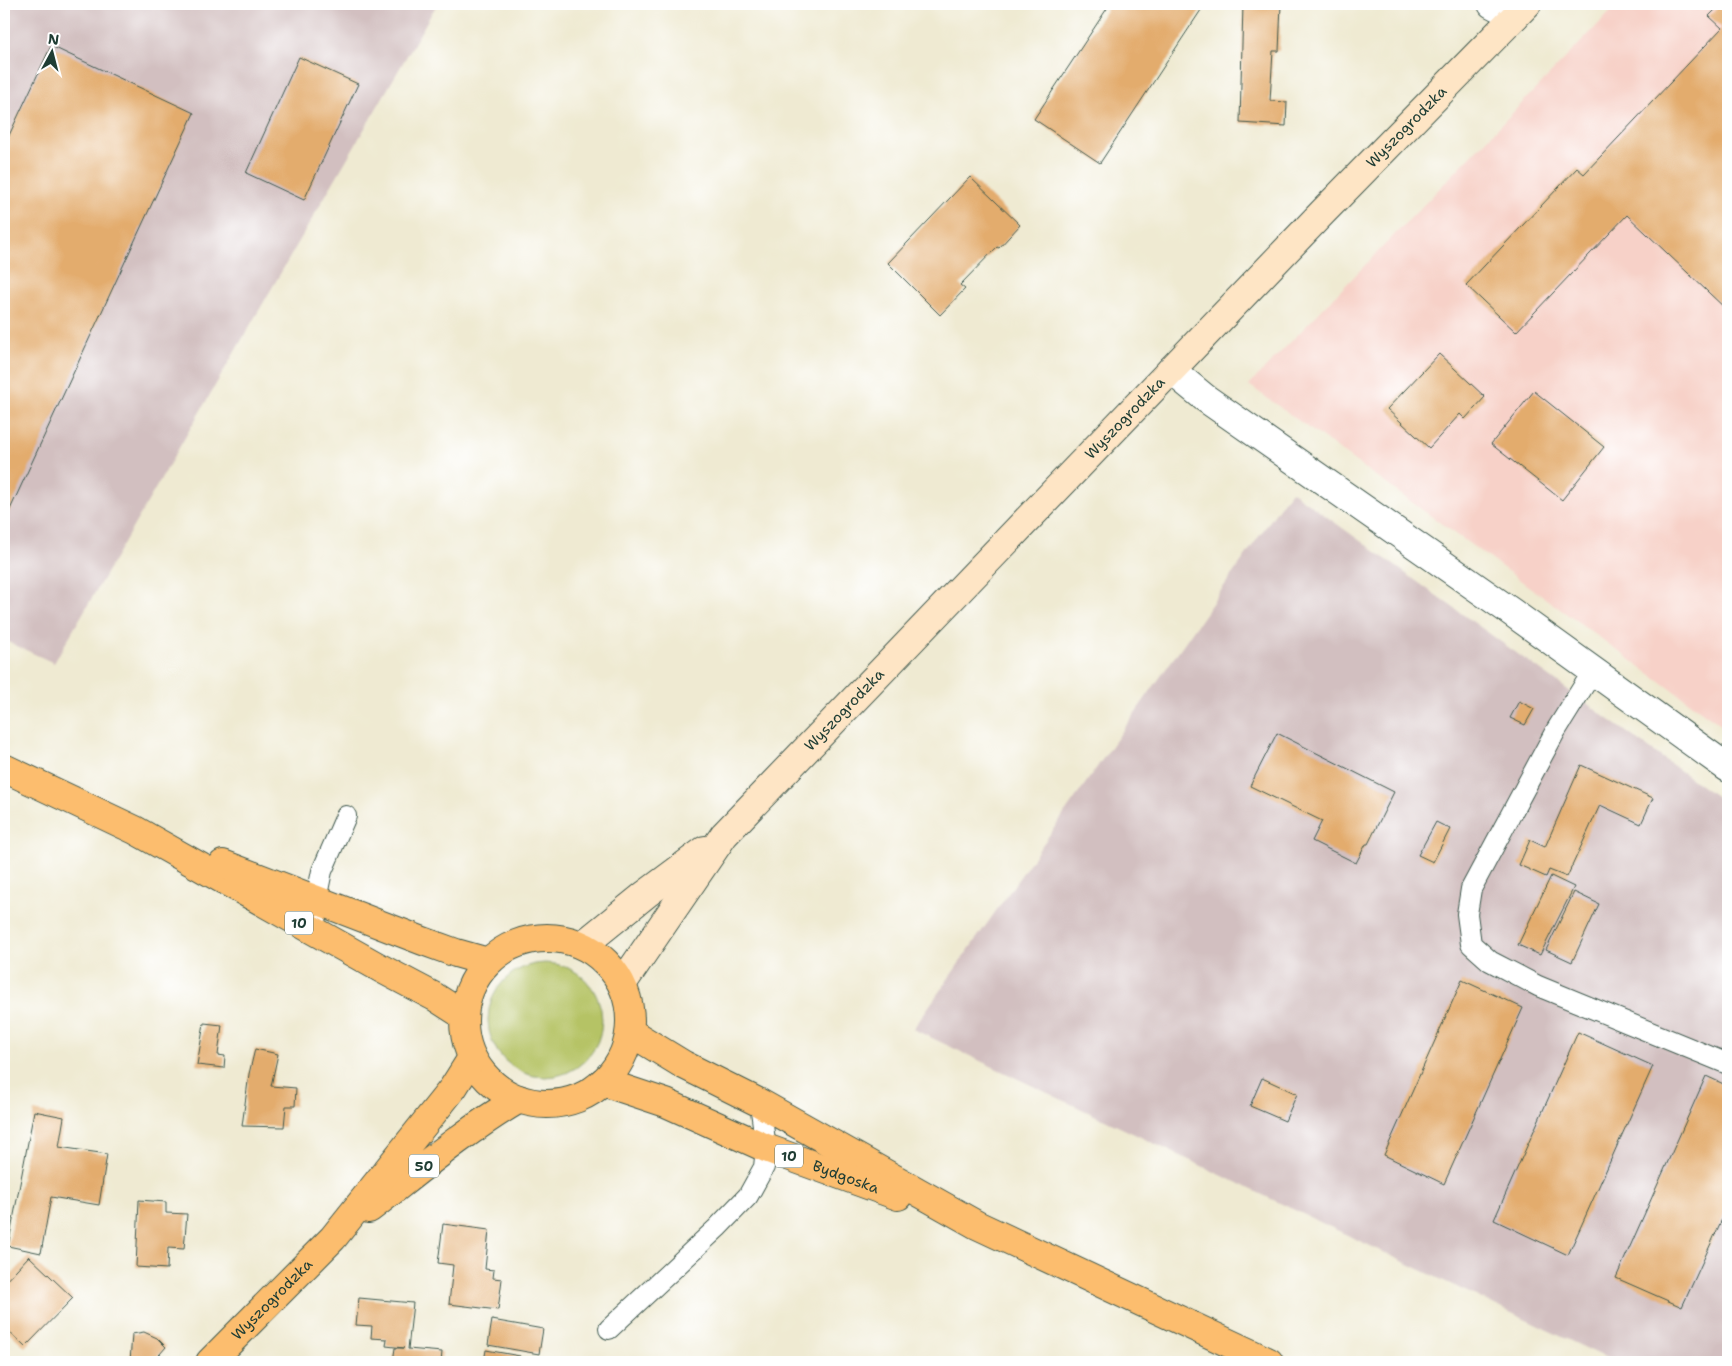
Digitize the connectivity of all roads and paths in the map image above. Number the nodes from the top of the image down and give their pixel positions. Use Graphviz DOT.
graph roads {
  1 [pos="1511,8"];
  2 [pos="1171,370"];
  3 [pos="1593,671"];
  4 [pos="4,768"];
  5 [pos="1728,768"];
  6 [pos="346,816"];
  7 [pos="135,830"];
  8 [pos="724,836"];
  9 [pos="316,900"];
  10 [pos="315,932"];
  11 [pos="583,945"];
  12 [pos="488,962"];
  13 [pos="622,984"];
  14 [pos="464,1015"];
  15 [pos="630,1032"];
  16 [pos="472,1058"];
  17 [pos="1728,1064"];
  18 [pos="604,1082"];
  19 [pos="518,1099"];
  20 [pos="760,1103"];
  21 [pos="766,1148"];
  22 [pos="977,1225"];
  23 [pos="333,1238"];
  24 [pos="609,1329"];
  25 [pos="210,1362"];
  26 [pos="1269,1362"];
  1 -- 2 [label="main road, Wyszogrodzka"];
  2 -- 3 [label="street"];
  2 -- 8 [label="main road, Wyszogrodzka"];
  3 -- 5 [label="street"];
  3 -- 17 [label="lane"];
  4 -- 7 [label="main road, 10"];
  6 -- 9 [label="lane"];
  7 -- 9 [label="main road, 10"];
  7 -- 10 [label="main road, 10"];
  8 -- 11 [label="main road, Wyszogrodzka"];
  8 -- 13 [label="main road, Wyszogrodzka"];
  9 -- 10 [label="lane"];
  9 -- 12 [label="main road, 10"];
  10 -- 14 [label="main road, 10"];
  11 -- 12 [label="main road"];
  11 -- 13 [label="main road"];
  12 -- 14 [label="main road"];
  13 -- 15 [label="main road"];
  14 -- 16 [label="main road"];
  15 -- 18 [label="main road"];
  15 -- 20 [label="main road, Bydgoska / 10"];
  16 -- 19 [label="main road"];
  16 -- 23 [label="main road, Wyszogrodzka / 50"];
  18 -- 19 [label="main road"];
  18 -- 21 [label="main road, Bydgoska / 10"];
  19 -- 23 [label="main road, Wyszogrodzka / 50"];
  20 -- 21 [label="lane"];
  20 -- 22 [label="main road, Bydgoska / 10"];
  21 -- 22 [label="main road, Bydgoska / 10"];
  21 -- 24 [label="lane"];
  22 -- 26 [label="main road, Bydgoska / 10"];
  23 -- 25 [label="main road, Wyszogrodzka / 50"];
}
